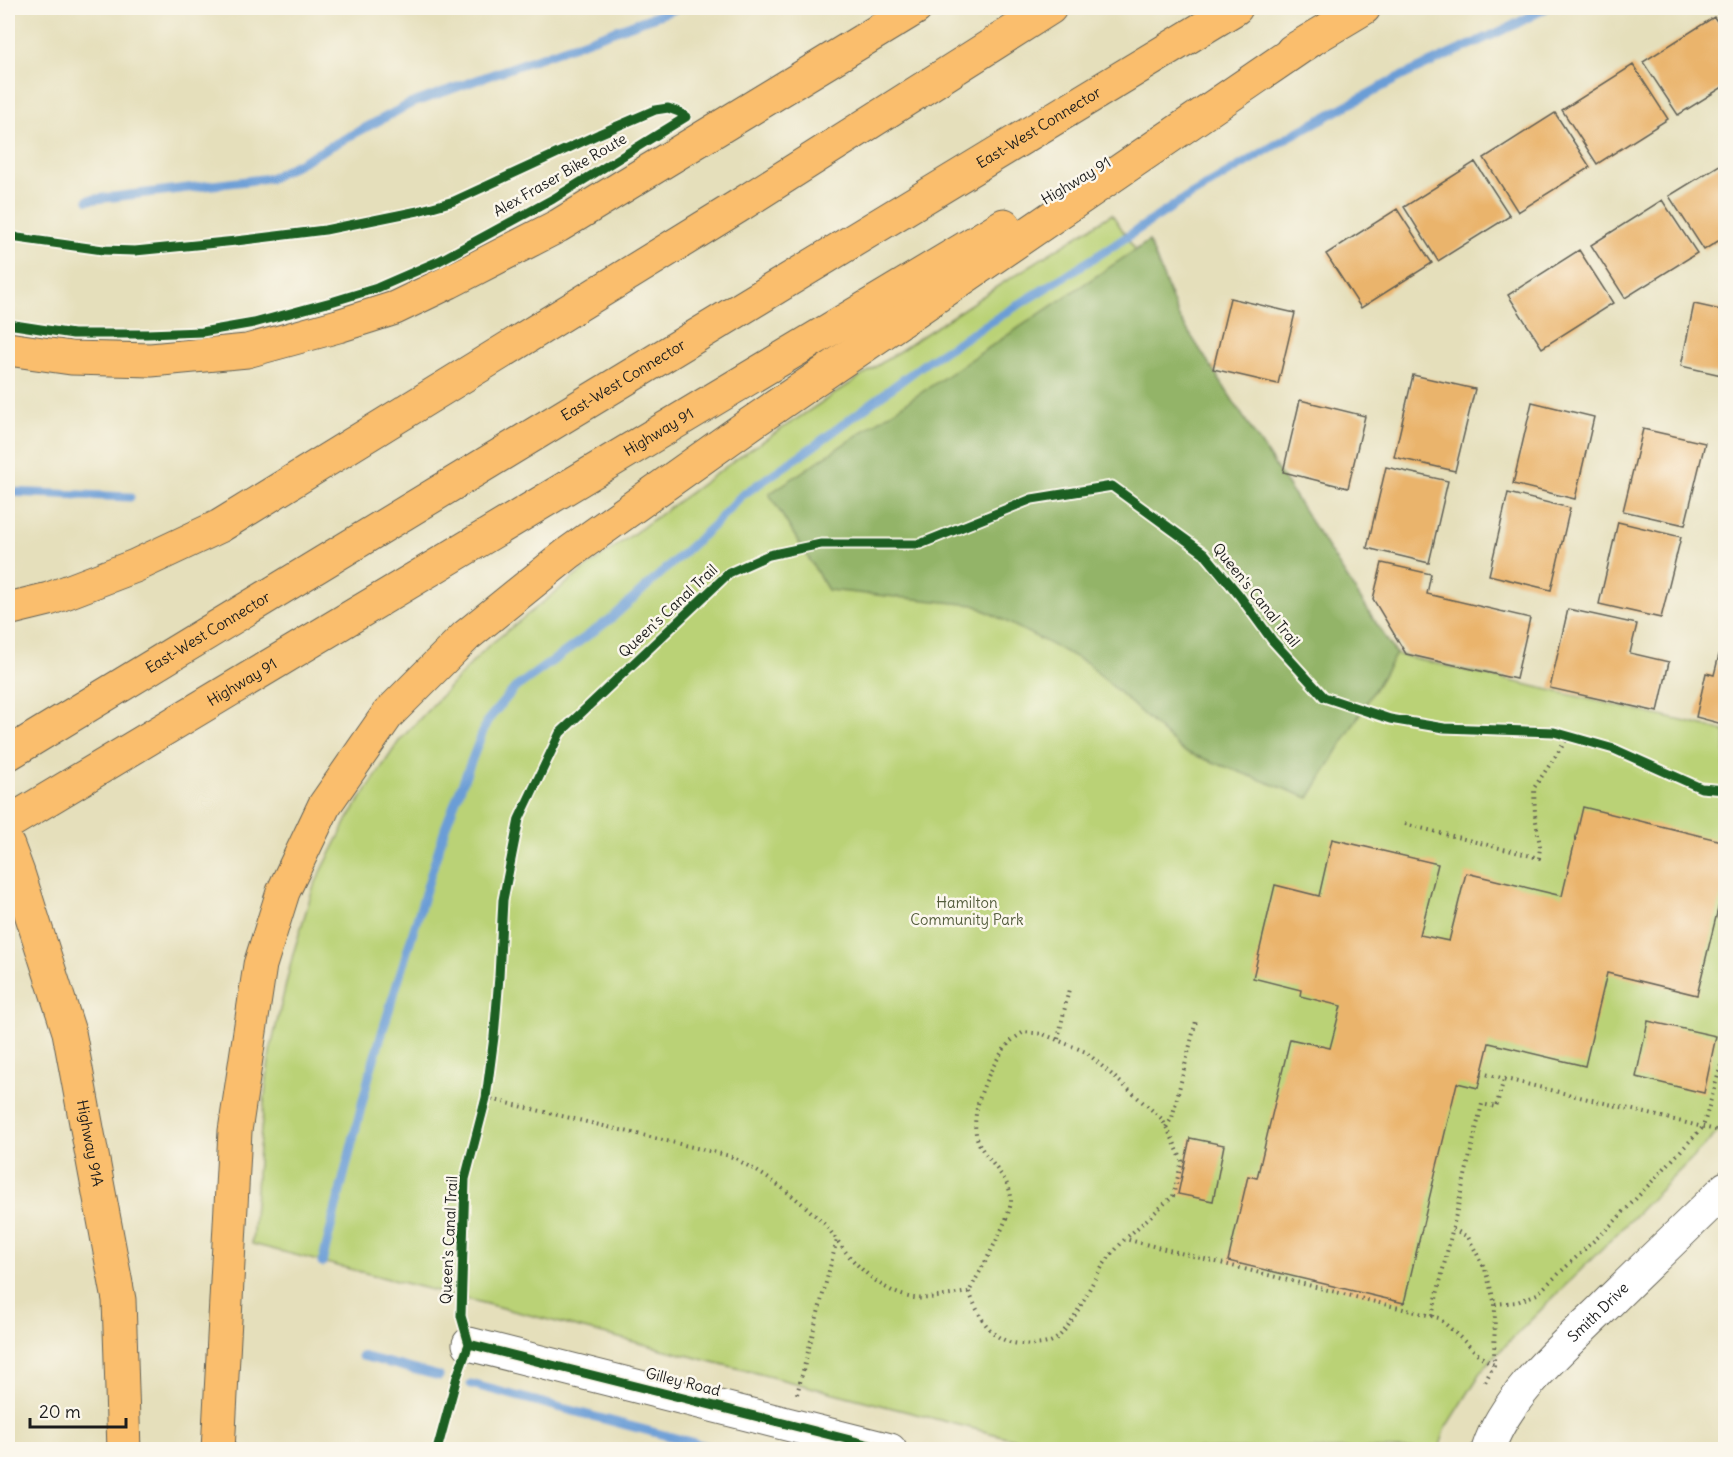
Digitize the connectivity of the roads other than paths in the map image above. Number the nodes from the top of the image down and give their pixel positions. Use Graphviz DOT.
graph roads {
  1 [pos="916,8"];
  2 [pos="1050,8"];
  3 [pos="1236,8"];
  4 [pos="1364,8"];
  5 [pos="1311,40"];
  6 [pos="8,349"];
  7 [pos="8,609"];
  8 [pos="9,753"];
  9 [pos="8,823"];
  10 [pos="8,846"];
  11 [pos="1725,1188"];
  12 [pos="469,1344"];
  13 [pos="124,1449"];
  14 [pos="218,1449"];
  15 [pos="890,1449"];
  16 [pos="1488,1449"];
  1 -- 6 [label="highway"];
  2 -- 7 [label="highway"];
  3 -- 8 [label="highway, East-West Connector"];
  4 -- 5 [label="highway"];
  5 -- 9 [label="highway, Highway 91"];
  5 -- 14 [label="highway"];
  10 -- 13 [label="highway, Highway 91A"];
  11 -- 16 [label="street, Smith Drive"];
  12 -- 15 [label="street, Gilley Road"];
}
